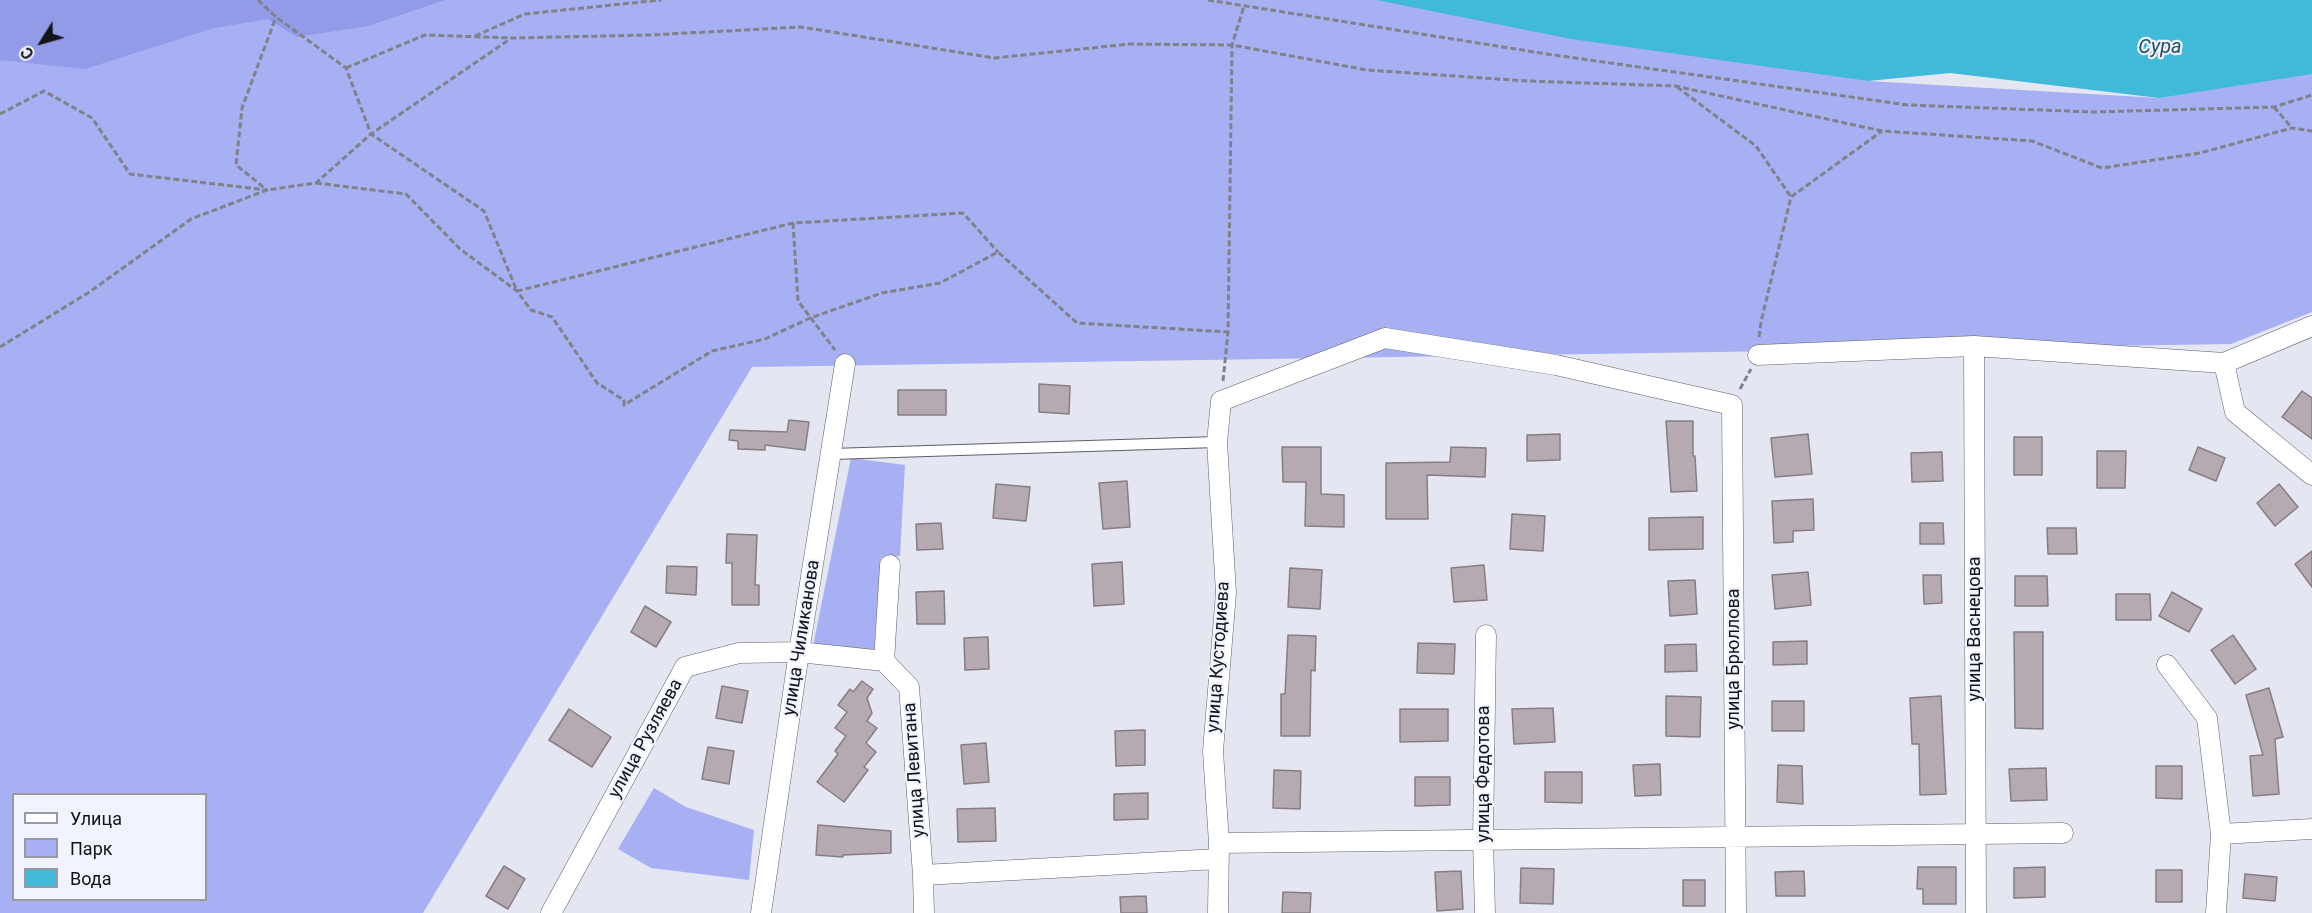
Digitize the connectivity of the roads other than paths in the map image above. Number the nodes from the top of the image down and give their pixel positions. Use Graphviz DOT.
graph roads {
  1 [pos="2312,326"];
  2 [pos="1974,346"];
  3 [pos="1758,355"];
  4 [pos="2224,363"];
  5 [pos="845,364"];
  6 [pos="1732,405"];
  7 [pos="1217,442"];
  8 [pos="831,454"];
  9 [pos="2312,476"];
  10 [pos="890,565"];
  11 [pos="1486,635"];
  12 [pos="799,652"];
  13 [pos="884,661"];
  14 [pos="2167,665"];
  15 [pos="2312,830"];
  16 [pos="2063,833"];
  17 [pos="1976,834"];
  18 [pos="2221,834"];
  19 [pos="1735,837"];
  20 [pos="1483,839"];
  21 [pos="1218,851"];
  22 [pos="923,875"];
  23 [pos="551,913"];
  24 [pos="761,913"];
  25 [pos="924,913"];
  26 [pos="1218,913"];
  27 [pos="1485,913"];
  28 [pos="1736,913"];
  29 [pos="1976,913"];
  30 [pos="2216,913"];
  1 -- 4 [label="street"];
  2 -- 3 [label="street"];
  2 -- 4 [label="street"];
  2 -- 17 [label="street, улица Васнецова"];
  4 -- 9 [label="street"];
  5 -- 8 [label="street, улица Чиликанова"];
  6 -- 7 [label="street, улица Кустодиева"];
  6 -- 19 [label="street, улица Брюллова"];
  7 -- 8 [label="lane"];
  7 -- 21 [label="street, улица Кустодиева"];
  8 -- 12 [label="street, улица Чиликанова"];
  10 -- 13 [label="street"];
  11 -- 20 [label="street, улица Федотова"];
  12 -- 13 [label="street, улица Рузляева"];
  12 -- 23 [label="street, улица Рузляева"];
  12 -- 24 [label="street, улица Чиликанова"];
  13 -- 22 [label="street, улица Левитана"];
  14 -- 18 [label="street"];
  15 -- 18 [label="street"];
  16 -- 17 [label="street"];
  17 -- 19 [label="street"];
  17 -- 29 [label="street, улица Васнецова"];
  18 -- 30 [label="street"];
  19 -- 20 [label="street"];
  19 -- 28 [label="street, улица Брюллова"];
  20 -- 21 [label="street"];
  20 -- 27 [label="street, улица Федотова"];
  21 -- 22 [label="street"];
  21 -- 26 [label="street, улица Кустодиева"];
  22 -- 25 [label="street, улица Левитана"];
}
